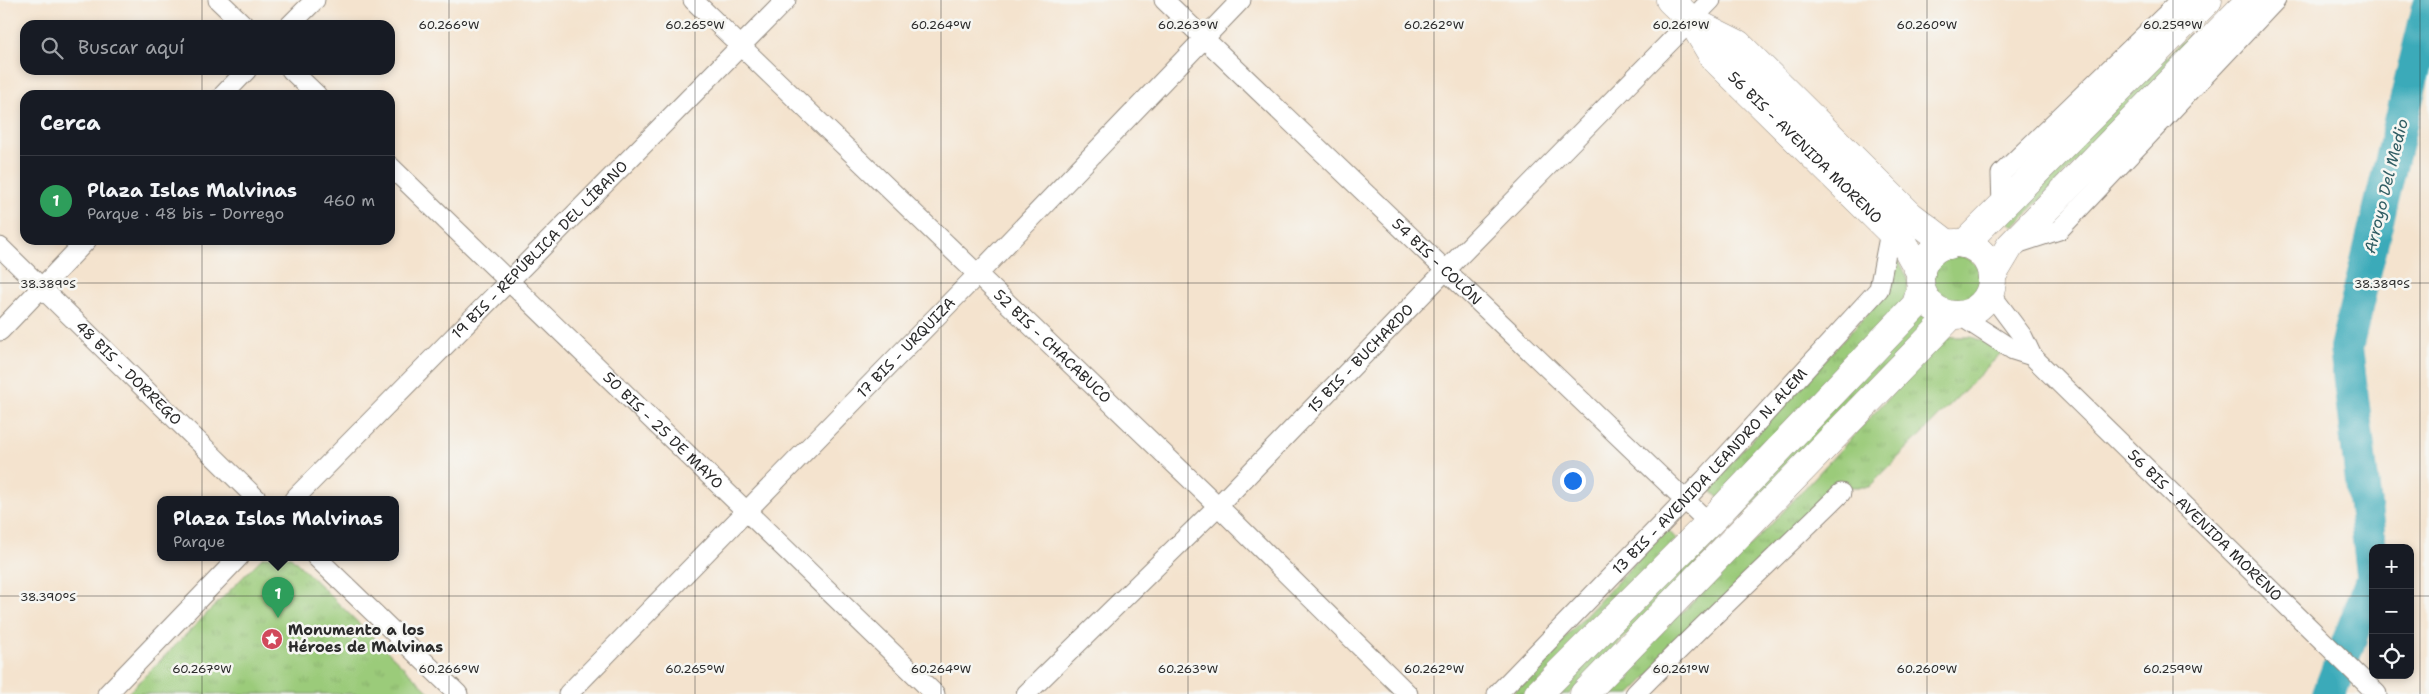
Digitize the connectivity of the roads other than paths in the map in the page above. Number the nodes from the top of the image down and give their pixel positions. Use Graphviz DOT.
graph roads {
  1 [pos="218,0"];
  2 [pos="315,0"];
  3 [pos="693,0"];
  4 [pos="786,0"];
  5 [pos="1164,0"];
  6 [pos="1241,0"];
  7 [pos="1670,0"];
  8 [pos="1711,0"];
  9 [pos="2250,0"];
  10 [pos="2276,0"];
  11 [pos="2186,4"];
  12 [pos="239,20"];
  13 [pos="295,20"];
  14 [pos="1692,21"];
  15 [pos="1203,38"];
  16 [pos="2222,44"];
  17 [pos="741,46"];
  18 [pos="242,75"];
  19 [pos="296,75"];
  20 [pos="229,90"];
  21 [pos="312,90"];
  22 [pos="395,171"];
  23 [pos="1890,232"];
  24 [pos="1956,244"];
  25 [pos="82,245"];
  26 [pos="0,247"];
  27 [pos="1444,271"];
  28 [pos="978,274"];
  29 [pos="1921,281"];
  30 [pos="509,282"];
  31 [pos="1991,284"];
  32 [pos="42,288"];
  33 [pos="1955,315"];
  34 [pos="0,331"];
  35 [pos="2032,356"];
  36 [pos="1841,493"];
  37 [pos="254,496"];
  38 [pos="297,496"];
  39 [pos="1685,500"];
  40 [pos="1218,506"];
  41 [pos="745,510"];
  42 [pos="1709,523"];
  43 [pos="235,561"];
  44 [pos="320,561"];
  45 [pos="107,694"];
  46 [pos="458,694"];
  47 [pos="568,694"];
  48 [pos="935,694"];
  49 [pos="1026,694"];
  50 [pos="1408,694"];
  51 [pos="1497,694"];
  52 [pos="1538,694"];
  53 [pos="1584,694"];
  54 [pos="1635,694"];
  55 [pos="2377,694"];
  1 -- 12 [label="street"];
  2 -- 13 [label="street"];
  3 -- 17 [label="street, 52 BIS - CHACABUCO"];
  4 -- 17 [label="street, 19 BIS - REPÚBLICA DEL LÍBANO"];
  5 -- 15 [label="street, 54 BIS - COLÓN"];
  6 -- 15 [label="street, 17 BIS - URQUIZA"];
  7 -- 14 [label="main road, 56 BIS - AVENIDA MORENO"];
  8 -- 14 [label="street, 15 BIS - BUCHARDO"];
  9 -- 16 [label="main road"];
  10 -- 16 [label="street"];
  11 -- 16 [label="street"];
  11 -- 24 [label="main road"];
  14 -- 23 [label="main road, 56 BIS - AVENIDA MORENO"];
  14 -- 24 [label="main road, 56 BIS - AVENIDA MORENO"];
  14 -- 27 [label="street, 15 BIS - BUCHARDO"];
  15 -- 27 [label="street, 54 BIS - COLÓN"];
  15 -- 28 [label="street, 17 BIS - URQUIZA"];
  16 -- 31 [label="main road"];
  17 -- 28 [label="street, 52 BIS - CHACABUCO"];
  17 -- 30 [label="street, 19 BIS - REPÚBLICA DEL LÍBANO"];
  18 -- 20 [label="street"];
  19 -- 21 [label="street"];
  22 -- 30 [label="street, 50 BIS - 25 DE MAYO"];
  23 -- 29 [label="main road, 56 BIS - AVENIDA MORENO"];
  23 -- 39 [label="street, 13 BIS - AVENIDA LEANDRO N. ALEM"];
  24 -- 29 [label="main road"];
  24 -- 31 [label="main road"];
  25 -- 32 [label="street"];
  26 -- 32 [label="street, 48 BIS - DORREGO"];
  27 -- 39 [label="street, 54 BIS - COLÓN"];
  27 -- 40 [label="street, 15 BIS - BUCHARDO"];
  28 -- 40 [label="street, 52 BIS - CHACABUCO"];
  28 -- 41 [label="street, 17 BIS - URQUIZA"];
  29 -- 33 [label="main road"];
  29 -- 42 [label="main road, 13 BIS - AVENIDA LEANDRO N. ALEM"];
  30 -- 38 [label="street, 19 BIS - REPÚBLICA DEL LÍBANO"];
  30 -- 41 [label="street, 50 BIS - 25 DE MAYO"];
  31 -- 33 [label="main road"];
  31 -- 35 [label="street, 56 BIS - AVENIDA MORENO"];
  32 -- 34 [label="street"];
  32 -- 37 [label="street, 48 BIS - DORREGO"];
  33 -- 35 [label="street, 56 BIS - AVENIDA MORENO"];
  33 -- 53 [label="main road"];
  35 -- 55 [label="street, 56 BIS - AVENIDA MORENO"];
  36 -- 54 [label="street"];
  39 -- 42 [label="street, 54 BIS - COLÓN"];
  39 -- 51 [label="street, 13 BIS - AVENIDA LEANDRO N. ALEM"];
  40 -- 49 [label="street, 15 BIS - BUCHARDO"];
  40 -- 50 [label="street, 52 BIS - CHACABUCO"];
  41 -- 47 [label="street, 17 BIS - URQUIZA"];
  41 -- 48 [label="street, 50 BIS - 25 DE MAYO"];
  42 -- 52 [label="main road, 13 BIS - AVENIDA LEANDRO N. ALEM"];
  43 -- 45 [label="street"];
  44 -- 46 [label="street"];
}
